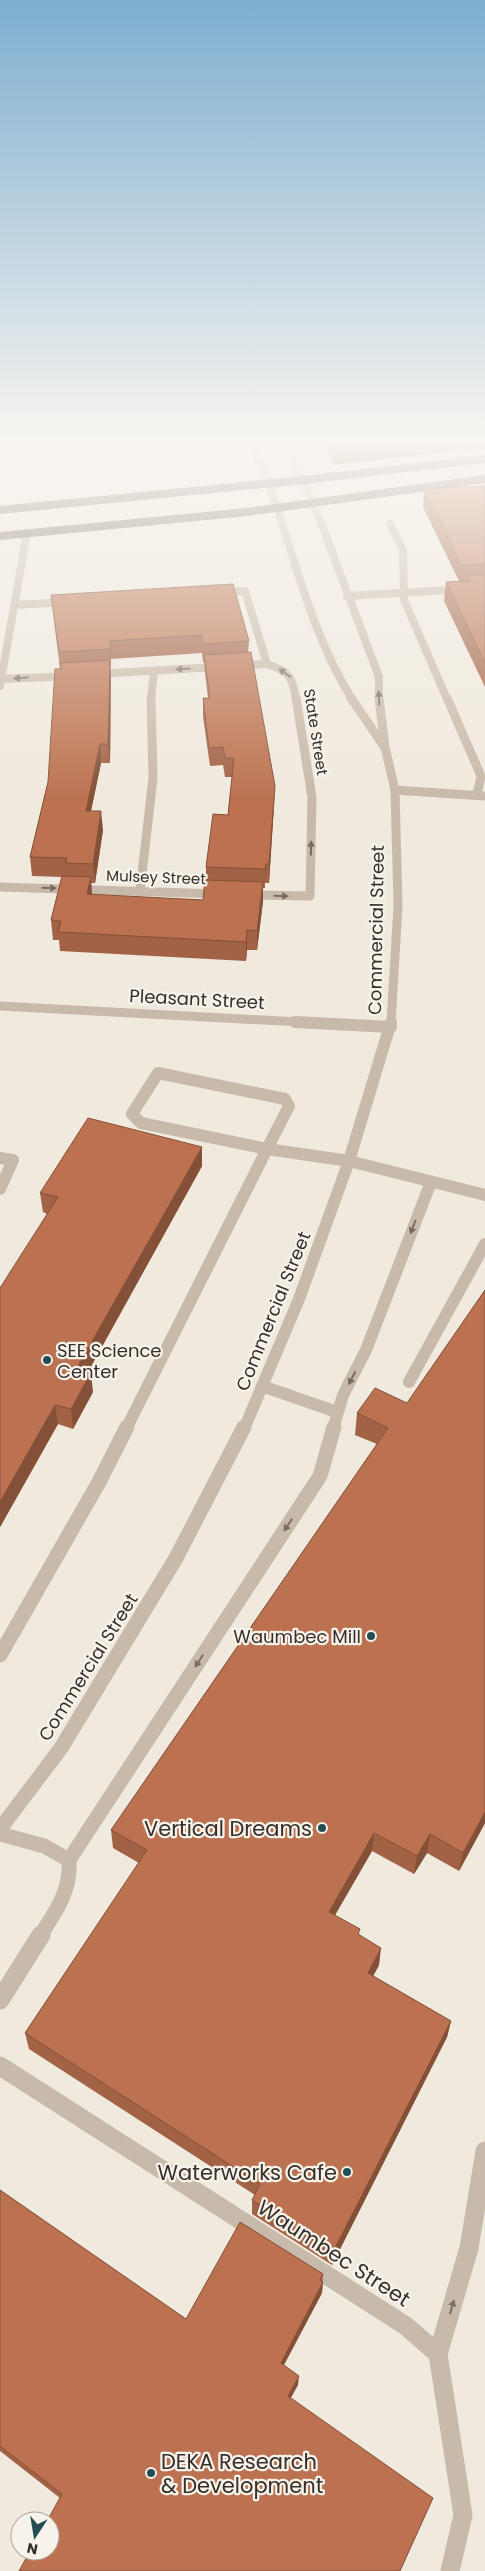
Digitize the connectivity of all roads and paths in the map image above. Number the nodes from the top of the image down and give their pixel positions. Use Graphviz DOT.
graph roads {
  1 [pos="22,560"];
  2 [pos="293,560"];
  3 [pos="334,560"];
  4 [pos="403,560"];
  5 [pos="485,588"];
  6 [pos="207,593"];
  7 [pos="404,594"];
  8 [pos="348,596"];
  9 [pos="75,602"];
  10 [pos="14,605"];
  11 [pos="266,664"];
  12 [pos="154,671"];
  13 [pos="1,683"];
  14 [pos="385,747"];
  15 [pos="395,790"];
  16 [pos="481,795"];
  17 [pos="0,887"];
  18 [pos="140,891"];
  19 [pos="310,896"];
  20 [pos="0,1006"];
  21 [pos="392,1027"];
  22 [pos="267,1149"];
  23 [pos="0,1158"];
  24 [pos="349,1161"];
  25 [pos="431,1182"];
  26 [pos="0,1189"];
  27 [pos="485,1195"];
  28 [pos="485,1244"];
  29 [pos="409,1382"];
  30 [pos="262,1386"];
  31 [pos="337,1412"];
  32 [pos="0,1655"];
  33 [pos="0,1829"];
  34 [pos="0,1834"];
  35 [pos="69,1860"];
  36 [pos="0,2000"];
  37 [pos="0,2066"];
  38 [pos="485,2151"];
  39 [pos="438,2354"];
  40 [pos="450,2571"];
  1 -- 10 [label="street"];
  2 -- 14 [label="street, Commercial Street"];
  3 -- 8 [label="street, Commercial Street"];
  4 -- 7 [label="street"];
  5 -- 7 [label="street"];
  6 -- 11 [label="street"];
  7 -- 8 [label="street"];
  7 -- 16 [label="street"];
  14 -- 8 [label="street, Commercial Street, one-way"];
  9 -- 10 [label="street"];
  10 -- 13 [label="street"];
  11 -- 12 [label="street, one-way"];
  19 -- 11 [label="street, State Street, one-way"];
  12 -- 13 [label="street, one-way"];
  12 -- 18 [label="street"];
  14 -- 15 [label="street, Commercial Street"];
  15 -- 16 [label="street"];
  15 -- 21 [label="street, Commercial Street"];
  17 -- 18 [label="street, Mulsey Street, one-way"];
  18 -- 19 [label="street, Mulsey Street, one-way"];
  20 -- 21 [label="street, Pleasant Street"];
  21 -- 24 [label="street, Commercial Street"];
  22 -- 22 [label="street"];
  22 -- 24 [label="street"];
  22 -- 32 [label="street"];
  23 -- 26 [label="street"];
  24 -- 25 [label="street"];
  24 -- 30 [label="street, Commercial Street"];
  25 -- 27 [label="street"];
  25 -- 31 [label="street, one-way"];
  28 -- 29 [label="street"];
  30 -- 31 [label="street"];
  30 -- 33 [label="street, Commercial Street"];
  31 -- 35 [label="street, one-way"];
  34 -- 35 [label="street"];
  35 -- 36 [label="street"];
  37 -- 39 [label="street, Waumbec Street"];
  39 -- 38 [label="street, one-way"];
  39 -- 40 [label="street"];
}
